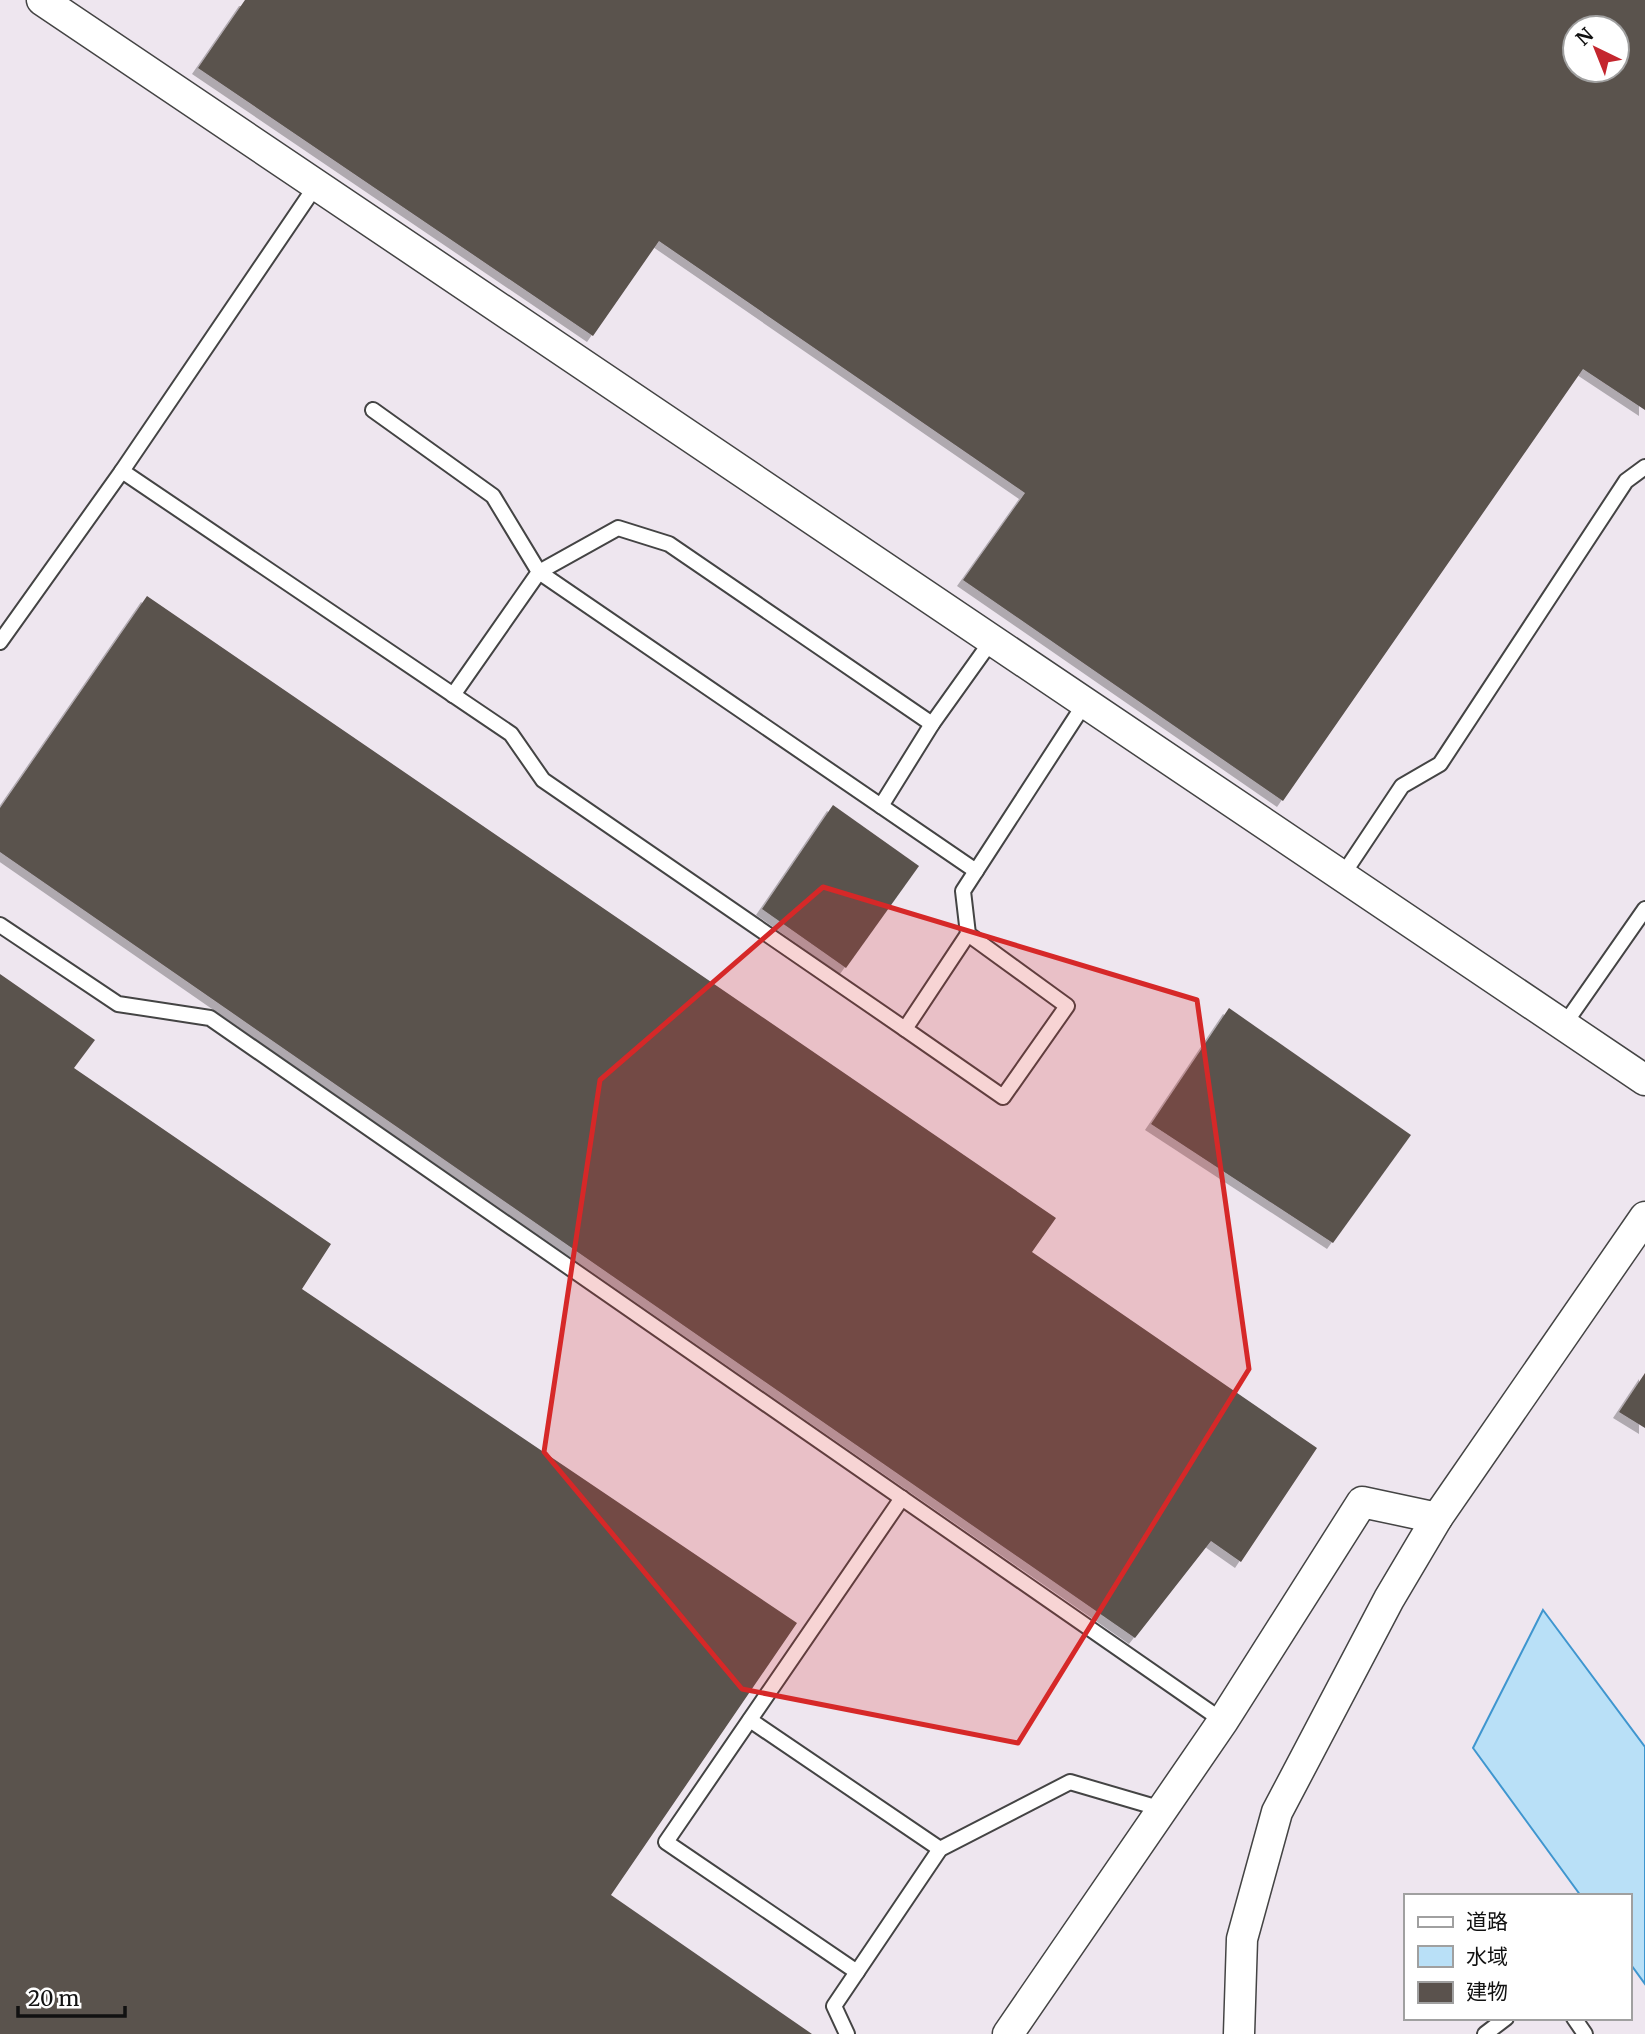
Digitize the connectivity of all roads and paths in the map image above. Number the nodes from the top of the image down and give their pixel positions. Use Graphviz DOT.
graph roads {
  1 [pos="42,0"];
  2 [pos="317,184"];
  3 [pos="373,410"];
  4 [pos="1645,467"];
  5 [pos="122,471"];
  6 [pos="539,572"];
  7 [pos="992,640"];
  8 [pos="0,642"];
  9 [pos="453,695"];
  10 [pos="1085,703"];
  11 [pos="932,724"];
  12 [pos="881,806"];
  13 [pos="976,871"];
  14 [pos="1342,876"];
  15 [pos="1645,909"];
  16 [pos="0,925"];
  17 [pos="968,934"];
  18 [pos="1564,1025"];
  19 [pos="905,1029"];
  20 [pos="1645,1080"];
  21 [pos="1645,1217"];
  22 [pos="902,1498"];
  23 [pos="1437,1518"];
  24 [pos="750,1720"];
  25 [pos="1223,1721"];
  26 [pos="1162,1809"];
  27 [pos="940,1850"];
  28 [pos="857,1972"];
  29 [pos="1503,2020"];
  30 [pos="847,2034"];
  31 [pos="1008,2034"];
  32 [pos="1239,2034"];
  33 [pos="1485,2034"];
  1 -- 2 [label="street"];
  2 -- 5 [label="lane"];
  2 -- 7 [label="street"];
  3 -- 6 [label="lane"];
  4 -- 14 [label="lane"];
  5 -- 8 [label="lane"];
  5 -- 9 [label="lane"];
  6 -- 9 [label="lane"];
  6 -- 11 [label="lane"];
  6 -- 12 [label="lane"];
  7 -- 10 [label="street"];
  7 -- 11 [label="lane"];
  9 -- 19 [label="lane"];
  10 -- 13 [label="lane"];
  10 -- 14 [label="street"];
  11 -- 12 [label="lane"];
  12 -- 13 [label="lane"];
  13 -- 17 [label="lane"];
  14 -- 18 [label="street"];
  15 -- 18 [label="lane"];
  16 -- 22 [label="lane"];
  17 -- 19 [label="lane"];
  17 -- 19 [label="lane"];
  18 -- 20 [label="street"];
  21 -- 23 [label="street"];
  22 -- 24 [label="lane"];
  22 -- 25 [label="lane"];
  23 -- 25 [label="street"];
  23 -- 32 [label="street"];
  24 -- 27 [label="lane"];
  24 -- 28 [label="lane"];
  25 -- 26 [label="street"];
  26 -- 27 [label="lane"];
  26 -- 31 [label="street"];
  27 -- 28 [label="lane"];
  28 -- 30 [label="lane"];
  29 -- 33 [label="lane"];
}
